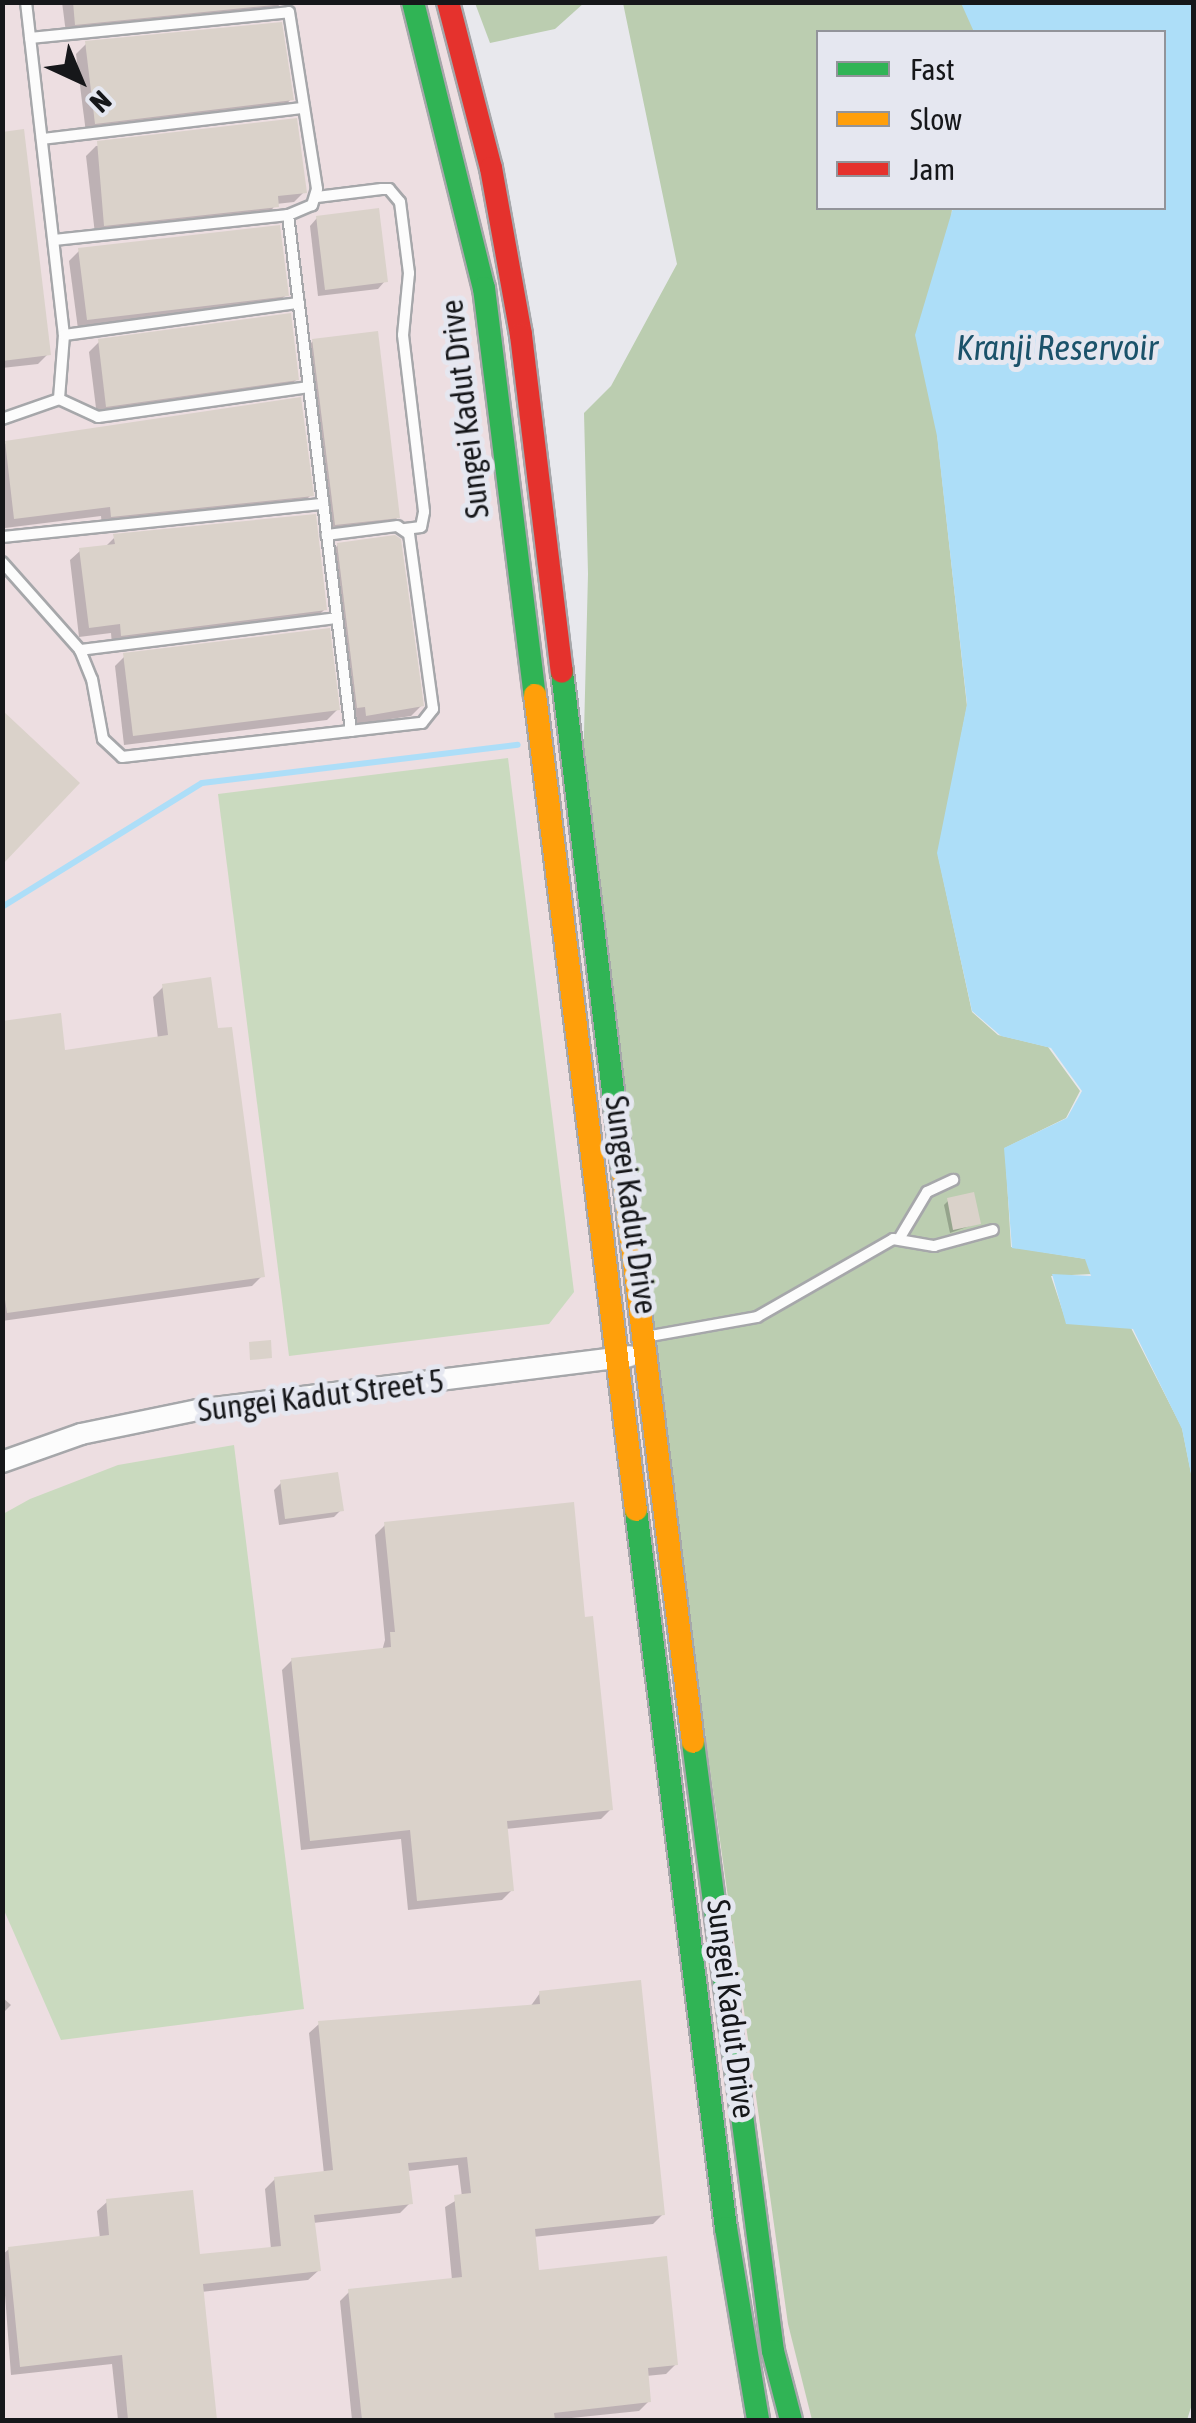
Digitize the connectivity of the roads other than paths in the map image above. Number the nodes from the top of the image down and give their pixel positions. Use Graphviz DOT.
graph roads {
  1 [pos="26,2"];
  2 [pos="413,2"];
  3 [pos="448,2"];
  4 [pos="292,8"];
  5 [pos="30,38"];
  6 [pos="303,108"];
  7 [pos="42,138"];
  8 [pos="317,197"];
  9 [pos="288,215"];
  10 [pos="54,240"];
  11 [pos="298,303"];
  12 [pos="64,336"];
  13 [pos="309,387"];
  14 [pos="59,399"];
  15 [pos="2,420"];
  16 [pos="323,504"];
  17 [pos="405,529"];
  18 [pos="327,534"];
  19 [pos="2,537"];
  20 [pos="2,562"];
  21 [pos="337,618"];
  22 [pos="80,650"];
  23 [pos="351,731"];
  24 [pos="952,1180"];
  25 [pos="993,1230"];
  26 [pos="899,1238"];
  27 [pos="645,1346"];
  28 [pos="619,1358"];
  29 [pos="2,1462"];
  30 [pos="758,2420"];
  31 [pos="791,2420"];
  1 -- 5 [label="lane"];
  2 -- 28 [label="main road, Sungei Kadut Drive"];
  3 -- 27 [label="main road, Sungei Kadut Drive"];
  4 -- 5 [label="lane"];
  4 -- 6 [label="lane"];
  5 -- 7 [label="lane"];
  6 -- 7 [label="lane"];
  6 -- 8 [label="lane"];
  7 -- 10 [label="lane"];
  8 -- 9 [label="lane"];
  8 -- 17 [label="lane"];
  9 -- 10 [label="lane"];
  9 -- 11 [label="lane"];
  10 -- 12 [label="lane"];
  11 -- 12 [label="lane"];
  11 -- 13 [label="lane"];
  12 -- 14 [label="lane"];
  13 -- 14 [label="lane"];
  13 -- 16 [label="lane"];
  14 -- 15 [label="lane"];
  16 -- 18 [label="lane"];
  16 -- 19 [label="lane"];
  17 -- 18 [label="lane"];
  17 -- 23 [label="lane"];
  18 -- 21 [label="lane"];
  20 -- 22 [label="lane"];
  21 -- 22 [label="lane"];
  21 -- 23 [label="lane"];
  22 -- 23 [label="lane"];
  24 -- 26 [label="lane"];
  25 -- 26 [label="lane"];
  26 -- 27 [label="lane"];
  27 -- 28 [label="street, Sungei Kadut Street 5"];
  27 -- 31 [label="main road, Sungei Kadut Drive"];
  28 -- 29 [label="street, Sungei Kadut Street 5"];
  28 -- 30 [label="main road, Sungei Kadut Drive"];
}
